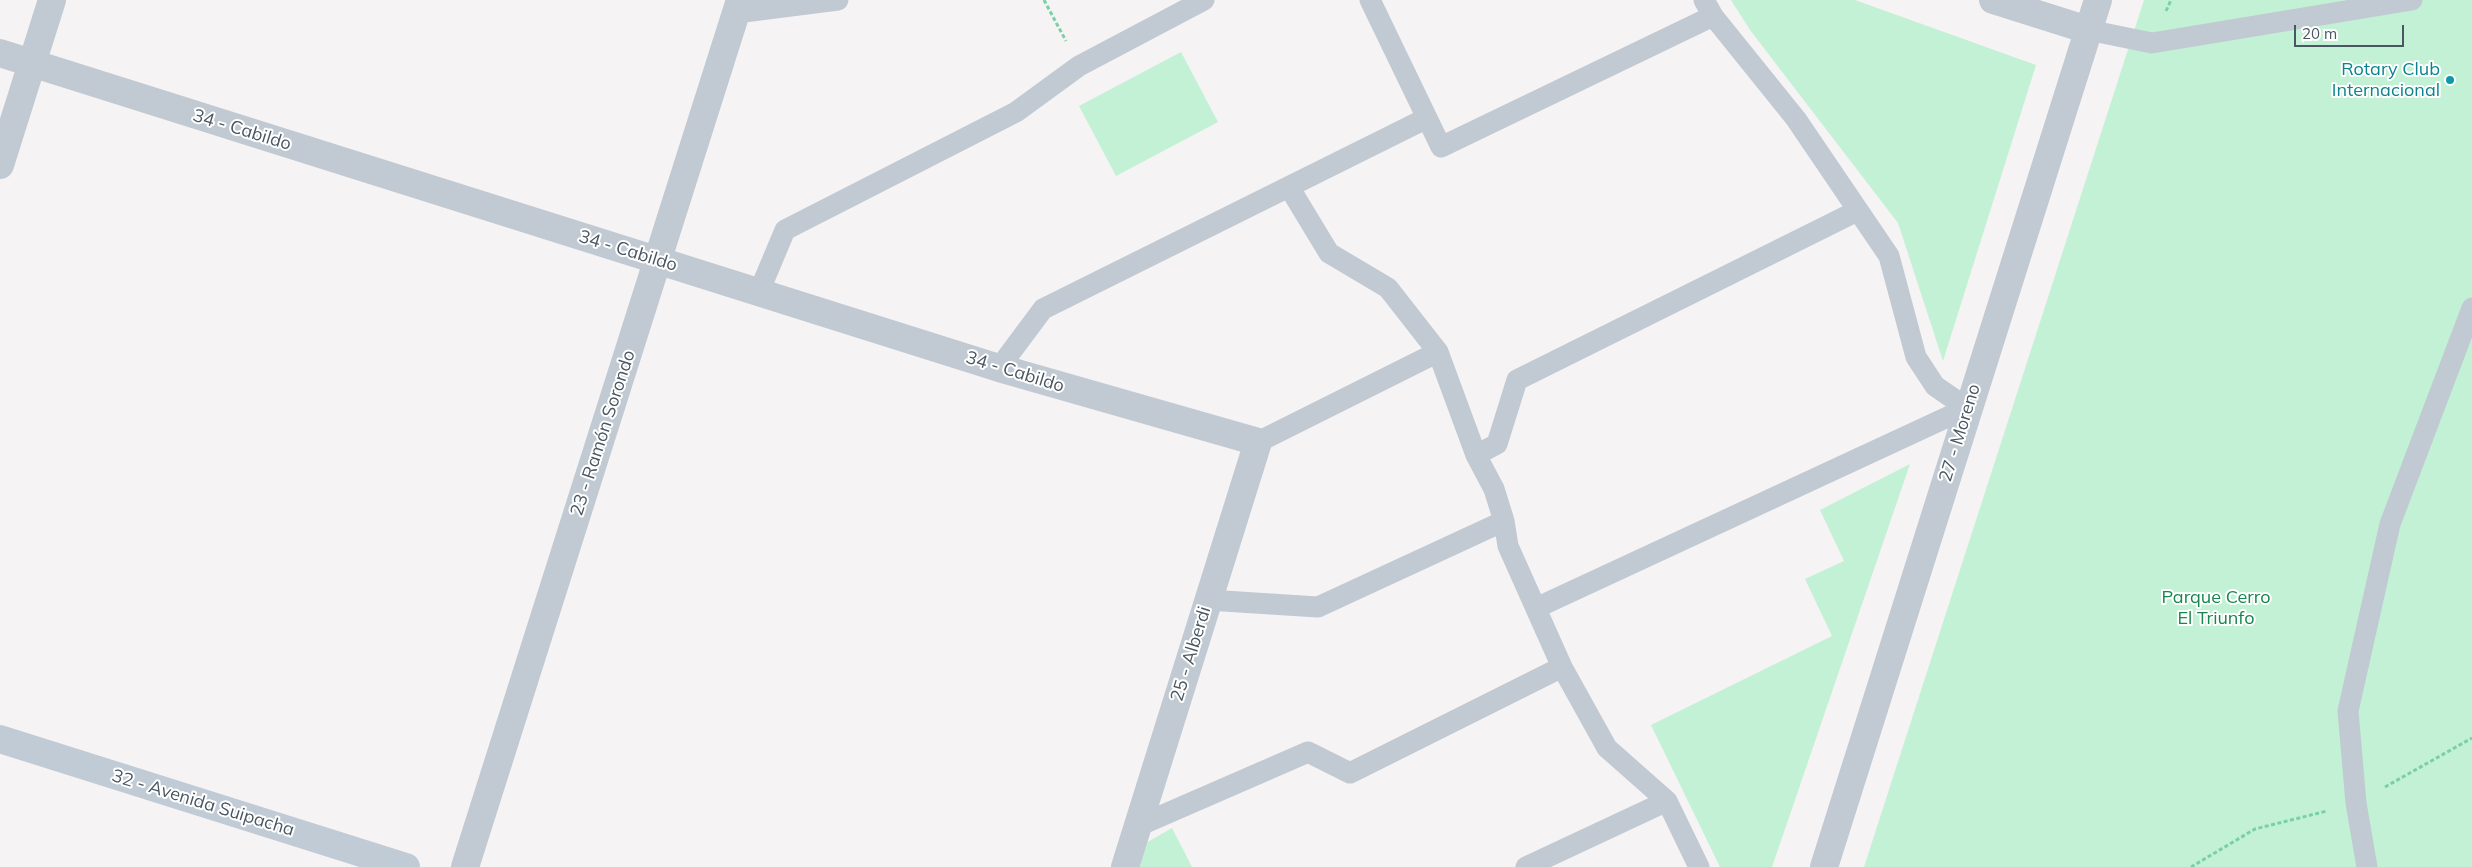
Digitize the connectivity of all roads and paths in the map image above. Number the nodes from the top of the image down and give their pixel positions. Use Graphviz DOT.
graph roads {
  1 [pos="52,0"];
  2 [pos="838,0"];
  3 [pos="1044,0"];
  4 [pos="1204,0"];
  5 [pos="1370,0"];
  6 [pos="1993,0"];
  7 [pos="2098,0"];
  8 [pos="2412,0"];
  9 [pos="738,6"];
  10 [pos="1709,8"];
  11 [pos="2088,30"];
  12 [pos="0,53"];
  13 [pos="32,64"];
  14 [pos="1079,66"];
  15 [pos="1427,118"];
  16 [pos="0,165"];
  17 [pos="1289,187"];
  18 [pos="1857,211"];
  19 [pos="658,260"];
  20 [pos="759,292"];
  21 [pos="2472,308"];
  22 [pos="1438,352"];
  23 [pos="999,368"];
  24 [pos="1967,408"];
  25 [pos="1258,442"];
  26 [pos="1476,455"];
  27 [pos="1504,521"];
  28 [pos="1208,600"];
  29 [pos="1536,608"];
  30 [pos="1562,667"];
  31 [pos="2472,738"];
  32 [pos="0,740"];
  33 [pos="1667,801"];
  34 [pos="2356,803"];
  35 [pos="1138,826"];
  36 [pos="406,867"];
  37 [pos="466,867"];
  38 [pos="1125,867"];
  39 [pos="1526,867"];
  40 [pos="1699,867"];
  41 [pos="1824,867"];
  42 [pos="2191,867"];
  43 [pos="2367,867"];
  1 -- 13 [label="street"];
  2 -- 9 [label="lane"];
  3 -- 14 [label="path"];
  4 -- 14 [label="lane"];
  5 -- 15 [label="lane"];
  6 -- 11 [label="street"];
  7 -- 11 [label="street, 27 - Moreno"];
  8 -- 11 [label="lane"];
  9 -- 19 [label="street, 23 - Ramón Sorondo"];
  10 -- 15 [label="lane"];
  10 -- 18 [label="lane"];
  11 -- 24 [label="street, 27 - Moreno"];
  12 -- 13 [label="street, 34 - Cabildo"];
  13 -- 16 [label="street"];
  13 -- 19 [label="street, 34 - Cabildo"];
  14 -- 20 [label="lane"];
  15 -- 17 [label="lane"];
  17 -- 22 [label="lane"];
  17 -- 23 [label="lane"];
  18 -- 24 [label="lane"];
  18 -- 26 [label="lane"];
  19 -- 20 [label="street, 34 - Cabildo"];
  19 -- 37 [label="street, 23 - Ramón Sorondo"];
  20 -- 23 [label="street, 34 - Cabildo"];
  21 -- 34 [label="lane"];
  22 -- 25 [label="lane"];
  22 -- 26 [label="lane"];
  23 -- 25 [label="street, 34 - Cabildo"];
  24 -- 29 [label="lane"];
  24 -- 41 [label="street, 27 - Moreno"];
  25 -- 28 [label="street, 25 - Alberdi"];
  26 -- 27 [label="lane"];
  27 -- 28 [label="lane"];
  27 -- 29 [label="lane"];
  28 -- 35 [label="street, 25 - Alberdi"];
  29 -- 30 [label="lane"];
  30 -- 33 [label="lane"];
  30 -- 35 [label="lane"];
  31 -- 34 [label="path"];
  32 -- 36 [label="street, 32 - Avenida Suipacha"];
  33 -- 39 [label="lane"];
  33 -- 40 [label="lane"];
  34 -- 42 [label="path"];
  34 -- 43 [label="lane"];
  35 -- 38 [label="street, 25 - Alberdi"];
}
